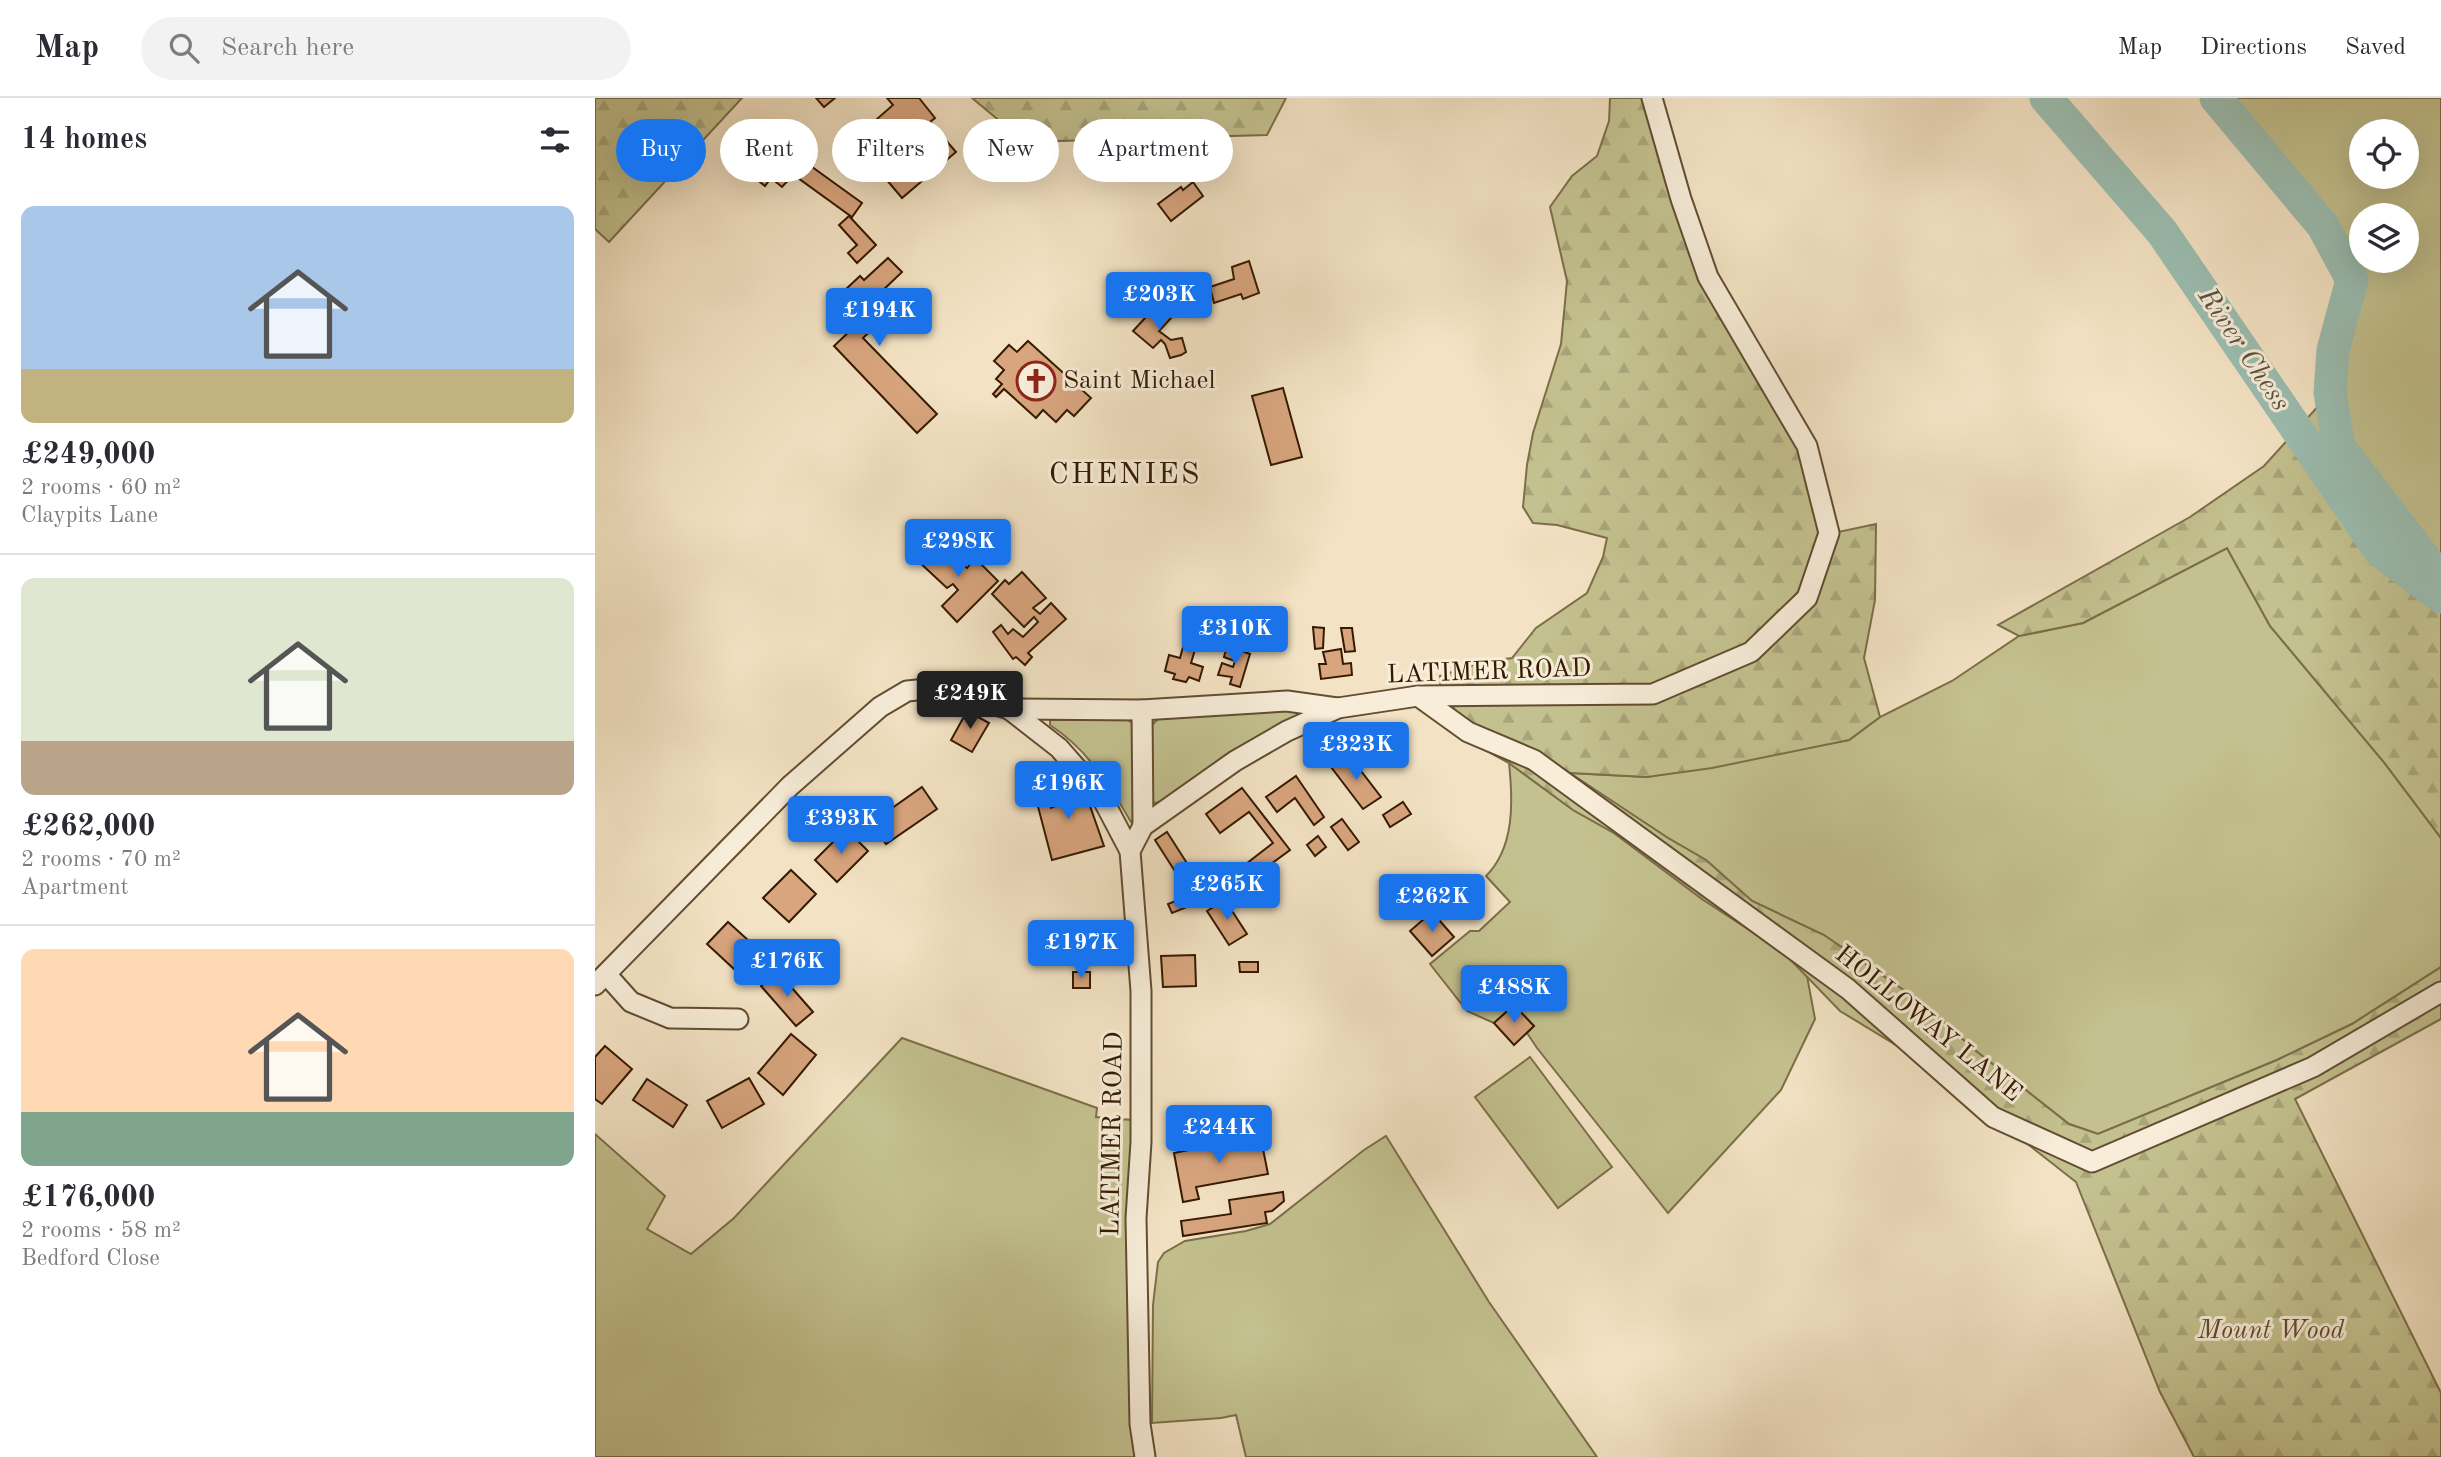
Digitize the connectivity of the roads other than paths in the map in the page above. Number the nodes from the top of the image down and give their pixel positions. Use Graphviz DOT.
graph roads {
  1 [pos="1652,98"];
  2 [pos="1418,696"];
  3 [pos="1338,708"];
  4 [pos="1009,709"];
  5 [pos="1142,710"];
  6 [pos="1143,826"];
  7 [pos="1130,851"];
  8 [pos="600,980"];
  9 [pos="2441,992"];
  10 [pos="738,1019"];
  11 [pos="1145,1457"];
  1 -- 2 [label="street, LATIMER ROAD"];
  2 -- 3 [label="street, LATIMER ROAD"];
  2 -- 9 [label="street, HOLLOWAY LANE"];
  3 -- 5 [label="street"];
  3 -- 6 [label="street, LATIMER ROAD"];
  4 -- 5 [label="street"];
  4 -- 7 [label="street"];
  4 -- 8 [label="street"];
  5 -- 6 [label="street"];
  6 -- 7 [label="street, LATIMER ROAD"];
  7 -- 11 [label="street, LATIMER ROAD"];
  8 -- 10 [label="street"];
}
